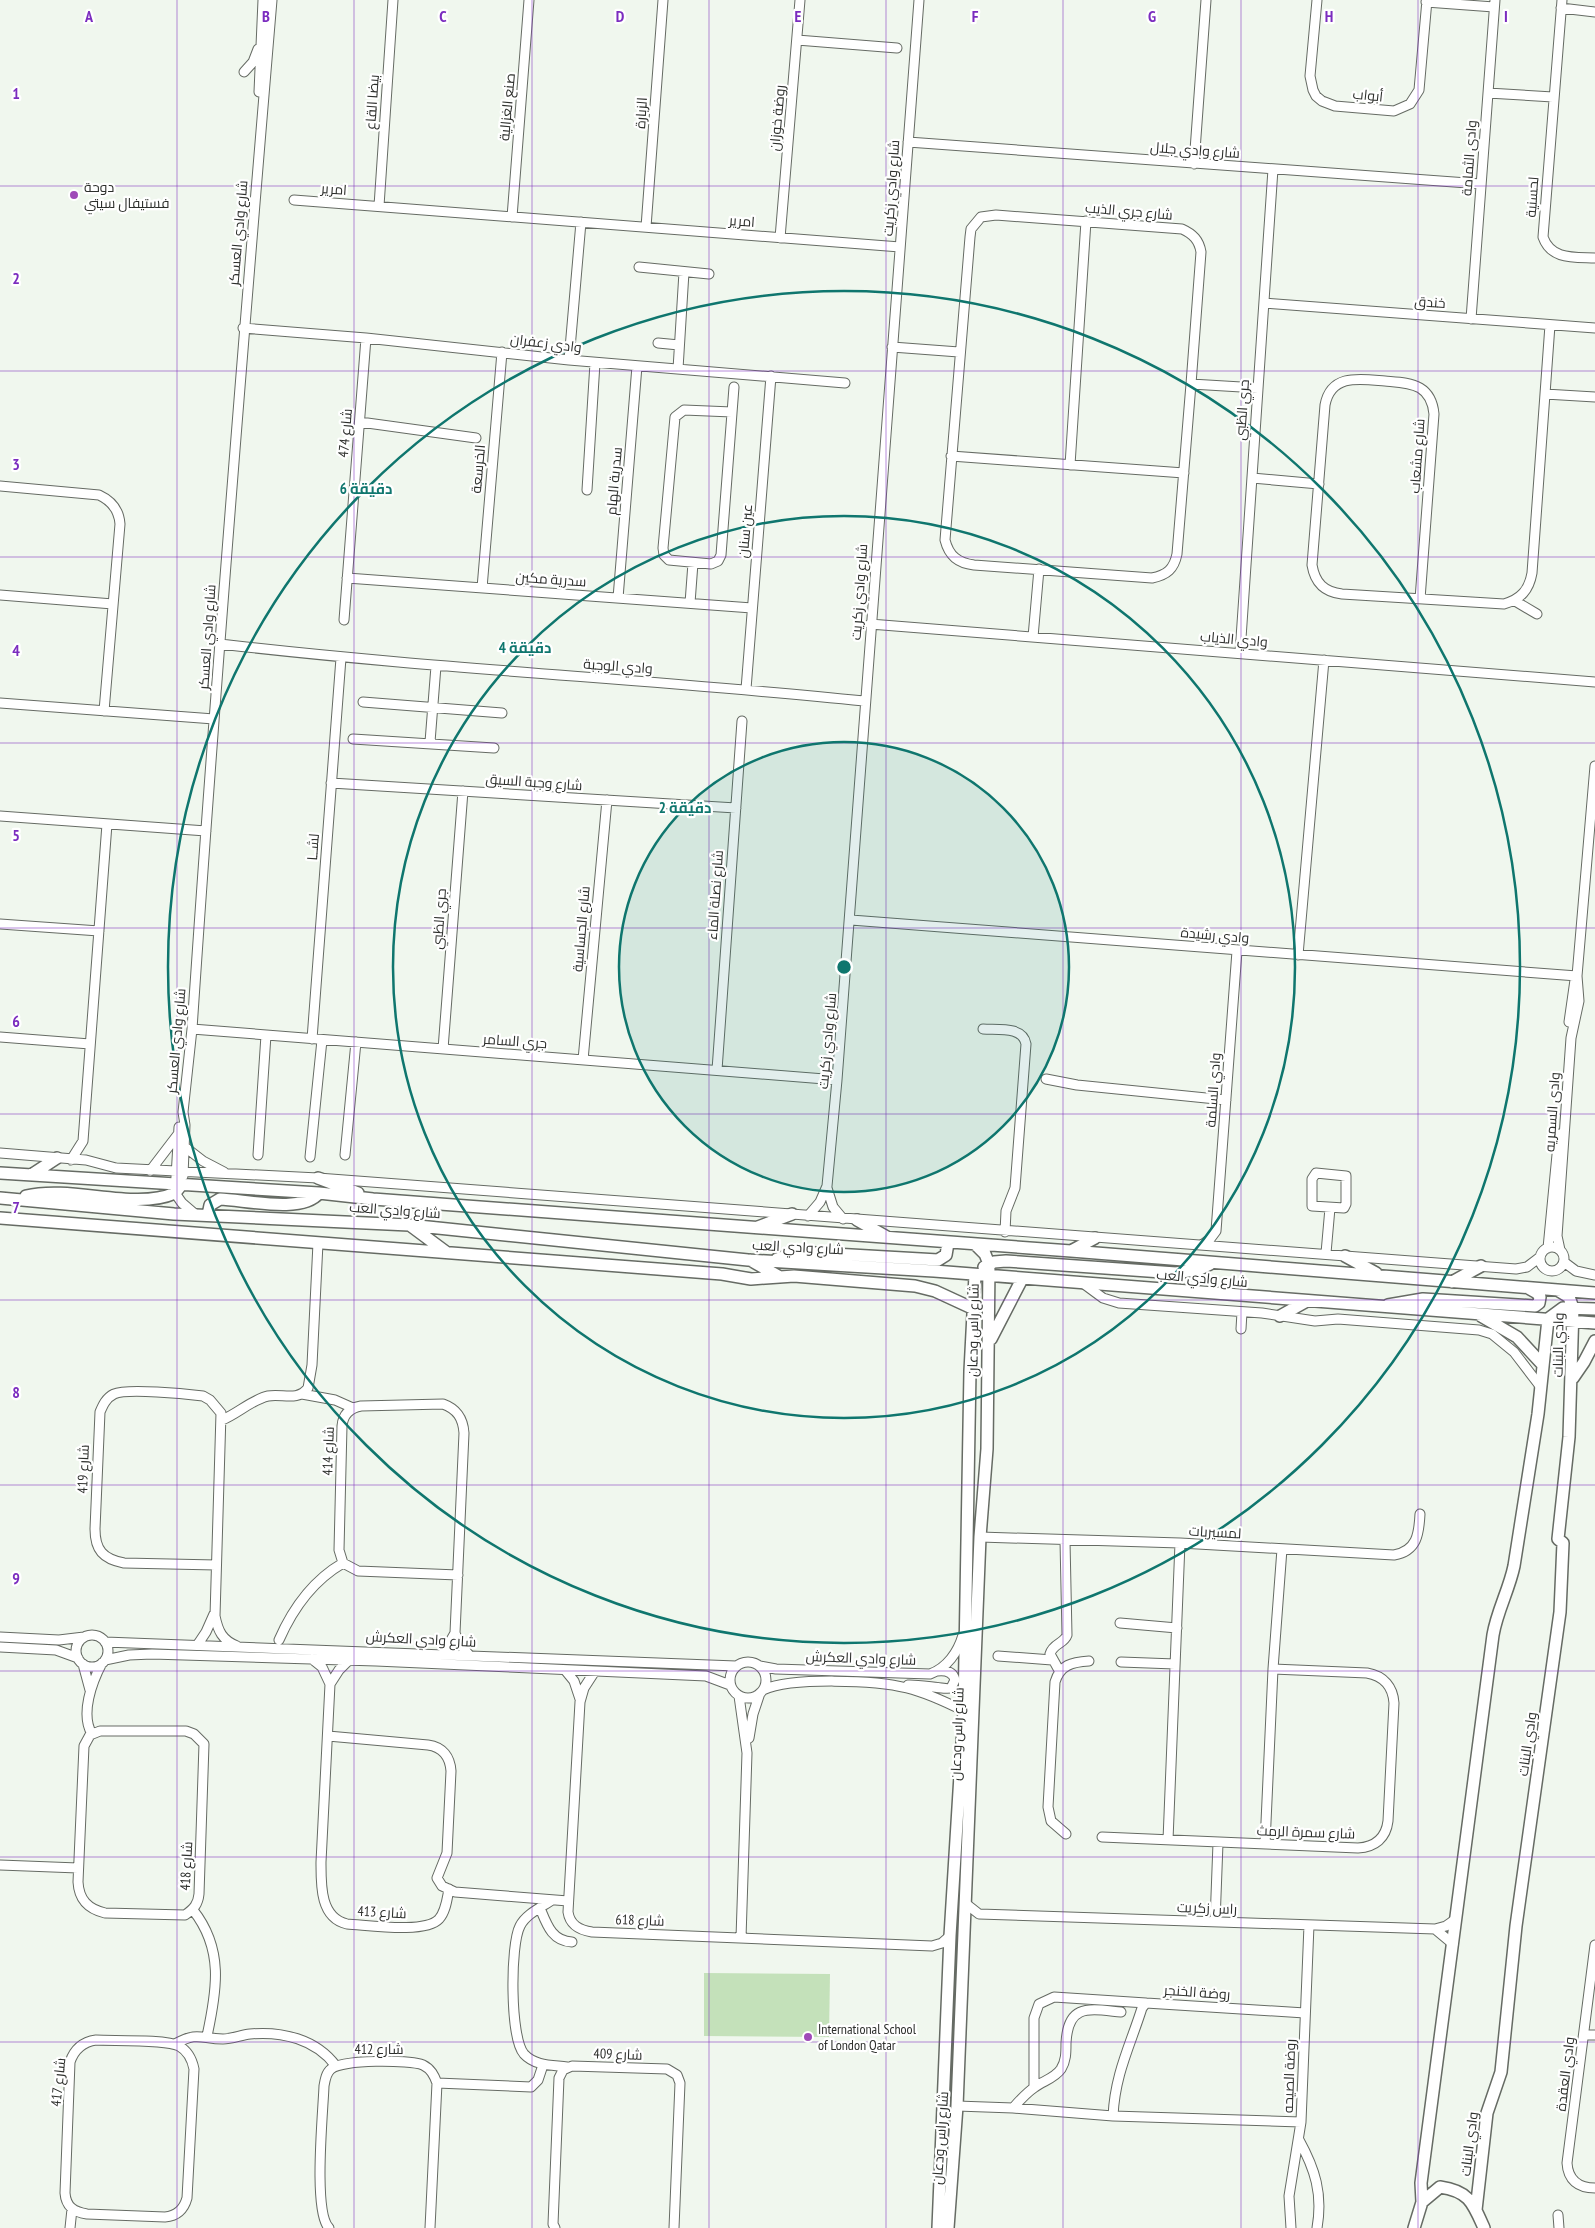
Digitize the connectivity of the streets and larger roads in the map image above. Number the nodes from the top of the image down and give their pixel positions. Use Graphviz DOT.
graph roads {
  1 [pos="263,0"];
  2 [pos="272,0"];
  3 [pos="393,0"];
  4 [pos="530,0"];
  5 [pos="663,0"];
  6 [pos="800,0"];
  7 [pos="919,0"];
  8 [pos="1206,0"];
  9 [pos="1317,0"];
  10 [pos="1427,1"];
  11 [pos="1495,4"];
  12 [pos="1561,4"];
  13 [pos="1595,12"];
  14 [pos="261,39"];
  15 [pos="797,40"];
  16 [pos="898,48"];
  17 [pos="244,72"];
  18 [pos="1488,93"];
  19 [pos="1553,97"];
  20 [pos="908,142"];
  21 [pos="258,164"];
  22 [pos="1194,164"];
  23 [pos="1274,170"];
  24 [pos="1481,184"];
  25 [pos="294,200"];
  26 [pos="379,206"];
  27 [pos="512,217"];
  28 [pos="1086,221"];
  29 [pos="581,222"];
  30 [pos="646,227"];
  31 [pos="780,238"];
  32 [pos="900,247"];
  33 [pos="1595,258"];
  34 [pos="639,268"];
  35 [pos="684,272"];
  36 [pos="709,274"];
  37 [pos="1264,303"];
  38 [pos="1471,319"];
  39 [pos="1550,324"];
  40 [pos="243,328"];
  41 [pos="1595,328"];
  42 [pos="366,338"];
  43 [pos="658,343"];
  44 [pos="679,345"];
  45 [pos="892,347"];
  46 [pos="502,352"];
  47 [pos="959,352"];
  48 [pos="569,360"];
  49 [pos="595,363"];
  50 [pos="636,366"];
  51 [pos="678,369"];
  52 [pos="771,376"];
  53 [pos="845,383"];
  54 [pos="1191,384"];
  55 [pos="734,387"];
  56 [pos="1258,388"];
  57 [pos="1545,394"];
  58 [pos="1595,397"];
  59 [pos="732,412"];
  60 [pos="360,422"];
  61 [pos="476,438"];
  62 [pos="951,456"];
  63 [pos="1070,465"];
  64 [pos="1184,473"];
  65 [pos="1252,478"];
  66 [pos="1319,484"];
  67 [pos="0,486"];
  68 [pos="587,490"];
  69 [pos="694,563"];
  70 [pos="1039,569"];
  71 [pos="347,578"];
  72 [pos="482,588"];
  73 [pos="0,595"];
  74 [pos="618,598"];
  75 [pos="1420,599"];
  76 [pos="1515,601"];
  77 [pos="690,603"];
  78 [pos="113,604"];
  79 [pos="752,608"];
  80 [pos="1537,614"];
  81 [pos="344,620"];
  82 [pos="870,624"];
  83 [pos="1033,637"];
  84 [pos="220,644"];
  85 [pos="1240,653"];
  86 [pos="341,658"];
  87 [pos="1324,660"];
  88 [pos="436,666"];
  89 [pos="1595,682"];
  90 [pos="746,689"];
  91 [pos="864,701"];
  92 [pos="363,702"];
  93 [pos="0,703"];
  94 [pos="433,707"];
  95 [pos="104,711"];
  96 [pos="502,712"];
  97 [pos="214,719"];
  98 [pos="742,721"];
  99 [pos="353,739"];
  100 [pos="430,742"];
  101 [pos="494,748"];
  102 [pos="1595,766"];
  103 [pos="331,782"];
  104 [pos="463,791"];
  105 [pos="607,800"];
  106 [pos="736,808"];
  107 [pos="0,816"];
  108 [pos="107,824"];
  109 [pos="206,831"];
  110 [pos="851,920"];
  111 [pos="0,924"];
  112 [pos="99,932"];
  113 [pos="1237,951"];
  114 [pos="1298,955"];
  115 [pos="1577,976"];
  116 [pos="192,1029"];
  117 [pos="983,1029"];
  118 [pos="266,1035"];
  119 [pos="0,1037"];
  120 [pos="312,1039"];
  121 [pos="322,1040"];
  122 [pos="356,1042"];
  123 [pos="90,1044"];
  124 [pos="443,1049"];
  125 [pos="583,1060"];
  126 [pos="716,1070"];
  127 [pos="1046,1079"];
  128 [pos="837,1080"];
  129 [pos="1226,1100"];
  130 [pos="183,1112"];
  131 [pos="179,1133"];
  132 [pos="83,1141"];
  133 [pos="184,1148"];
  134 [pos="0,1153"];
  135 [pos="258,1155"];
  136 [pos="345,1155"];
  137 [pos="310,1157"];
  138 [pos="57,1158"];
  139 [pos="71,1160"];
  140 [pos="91,1161"];
  141 [pos="150,1170"];
  142 [pos="0,1173"];
  143 [pos="230,1174"];
  144 [pos="31,1175"];
  145 [pos="318,1178"];
  146 [pos="178,1181"];
  147 [pos="827,1186"];
  148 [pos="319,1193"];
  149 [pos="0,1198"];
  150 [pos="18,1199"];
  151 [pos="373,1199"];
  152 [pos="1330,1208"];
  153 [pos="792,1214"];
  154 [pos="202,1215"];
  155 [pos="808,1216"];
  156 [pos="0,1218"];
  157 [pos="843,1219"];
  158 [pos="857,1220"];
  159 [pos="409,1225"];
  160 [pos="755,1228"];
  161 [pos="1216,1230"];
  162 [pos="1005,1232"];
  163 [pos="1095,1238"];
  164 [pos="891,1239"];
  165 [pos="318,1243"];
  166 [pos="948,1243"];
  167 [pos="976,1245"];
  168 [pos="1202,1245"];
  169 [pos="1229,1247"];
  170 [pos="1548,1248"];
  171 [pos="1560,1250"];
  172 [pos="1071,1251"];
  173 [pos="447,1253"];
  174 [pos="1326,1253"];
  175 [pos="1345,1256"];
  176 [pos="1540,1257"];
  177 [pos="748,1260"];
  178 [pos="774,1260"];
  179 [pos="1564,1262"];
  180 [pos="1211,1263"];
  181 [pos="1481,1266"];
  182 [pos="989,1270"];
  183 [pos="934,1271"];
  184 [pos="975,1275"];
  185 [pos="1595,1275"];
  186 [pos="1382,1276"];
  187 [pos="780,1277"];
  188 [pos="1022,1279"];
  189 [pos="1451,1282"];
  190 [pos="1084,1284"];
  191 [pos="905,1285"];
  192 [pos="1527,1288"];
  193 [pos="1557,1291"];
  194 [pos="1595,1293"];
  195 [pos="1307,1301"];
  196 [pos="1382,1308"];
  197 [pos="1573,1308"];
  198 [pos="974,1309"];
  199 [pos="1595,1309"];
  200 [pos="1242,1312"];
  201 [pos="1477,1314"];
  202 [pos="1280,1316"];
  203 [pos="1548,1318"];
  204 [pos="1572,1321"];
  205 [pos="1595,1323"];
  206 [pos="1241,1329"];
  207 [pos="1595,1341"];
  208 [pos="988,1345"];
  209 [pos="1542,1364"];
  210 [pos="1573,1378"];
  211 [pos="1540,1386"];
  212 [pos="302,1394"];
  213 [pos="353,1408"];
  214 [pos="222,1420"];
  215 [pos="1420,1514"];
  216 [pos="980,1537"];
  217 [pos="1065,1541"];
  218 [pos="1180,1543"];
  219 [pos="1282,1549"];
  220 [pos="343,1564"];
  221 [pos="216,1565"];
  222 [pos="458,1575"];
  223 [pos="215,1608"];
  224 [pos="1120,1623"];
  225 [pos="966,1628"];
  226 [pos="1177,1628"];
  227 [pos="455,1632"];
  228 [pos="0,1637"];
  229 [pos="84,1637"];
  230 [pos="278,1640"];
  231 [pos="105,1642"];
  232 [pos="198,1644"];
  233 [pos="237,1646"];
  234 [pos="0,1647"];
  235 [pos="444,1654"];
  236 [pos="469,1655"];
  237 [pos="998,1656"];
  238 [pos="312,1659"];
  239 [pos="349,1660"];
  240 [pos="1052,1660"];
  241 [pos="80,1661"];
  242 [pos="1089,1661"];
  243 [pos="104,1662"];
  244 [pos="1121,1662"];
  245 [pos="1175,1664"];
  246 [pos="736,1666"];
  247 [pos="760,1666"];
  248 [pos="1273,1669"];
  249 [pos="565,1670"];
  250 [pos="595,1671"];
  251 [pos="937,1671"];
  252 [pos="1060,1672"];
  253 [pos="330,1684"];
  254 [pos="730,1685"];
  255 [pos="892,1685"];
  256 [pos="90,1690"];
  257 [pos="762,1692"];
  258 [pos="739,1696"];
  259 [pos="580,1702"];
  260 [pos="964,1711"];
  261 [pos="92,1734"];
  262 [pos="328,1736"];
  263 [pos="747,1753"];
  264 [pos="1066,1834"];
  265 [pos="1102,1837"];
  266 [pos="1168,1840"];
  267 [pos="1218,1843"];
  268 [pos="1266,1844"];
  269 [pos="0,1865"];
  270 [pos="78,1868"];
  271 [pos="449,1890"];
  272 [pos="552,1900"];
  273 [pos="568,1901"];
  274 [pos="965,1903"];
  275 [pos="540,1908"];
  276 [pos="193,1910"];
  277 [pos="979,1914"];
  278 [pos="1456,1919"];
  279 [pos="1215,1922"];
  280 [pos="1309,1925"];
  281 [pos="964,1926"];
  282 [pos="1435,1929"];
  283 [pos="950,1936"];
  284 [pos="741,1938"];
  285 [pos="572,1942"];
  286 [pos="1453,1944"];
  287 [pos="1595,1945"];
  288 [pos="932,1946"];
  289 [pos="949,1957"];
  290 [pos="1146,2003"];
  291 [pos="1120,2012"];
  292 [pos="1305,2013"];
  293 [pos="1584,2035"];
  294 [pos="1595,2035"];
  295 [pos="206,2036"];
  296 [pos="175,2044"];
  297 [pos="543,2064"];
  298 [pos="336,2066"];
  299 [pos="567,2067"];
  300 [pos="437,2083"];
  301 [pos="1034,2087"];
  302 [pos="958,2106"];
  303 [pos="1013,2108"];
  304 [pos="1114,2116"];
  305 [pos="1300,2122"];
  306 [pos="1299,2140"];
  307 [pos="1595,2188"];
  308 [pos="1422,2202"];
  309 [pos="72,2209"];
  310 [pos="1476,2210"];
  311 [pos="1558,2215"];
  312 [pos="70,2228"];
  313 [pos="329,2228"];
  314 [pos="430,2228"];
  315 [pos="555,2228"];
  316 [pos="674,2228"];
  317 [pos="938,2228"];
  318 [pos="948,2228"];
  319 [pos="1291,2228"];
  320 [pos="1317,2228"];
  321 [pos="1414,2228"];
  322 [pos="1484,2228"];
  323 [pos="1559,2228"];
  1 -- 14 [label="street, شارع وادي العسكر"];
  2 -- 21 [label="street, شارع وادي العسكر"];
  3 -- 26 [label="street, بيضا القاع"];
  4 -- 27 [label="street, صنع الغزالية"];
  5 -- 30 [label="street, الزبارة"];
  6 -- 15 [label="street, روضة خوزان"];
  7 -- 20 [label="street, شارع وادي زكريت"];
  8 -- 22 [label="street"];
  9 -- 10 [label="street, أبواب"];
  10 -- 11 [label="street, أبواب"];
  11 -- 18 [label="street, وادى الثمامة"];
  12 -- 13 [label="street"];
  12 -- 19 [label="street, لحسنية"];
  14 -- 17 [label="street"];
  14 -- 21 [label="street, شارع وادي العسكر"];
  15 -- 16 [label="street"];
  15 -- 31 [label="street, روضة خوزان"];
  18 -- 19 [label="street"];
  18 -- 24 [label="street, وادى الثمامة"];
  19 -- 33 [label="street, لحسنية"];
  20 -- 22 [label="street, شارع وادي جلال"];
  20 -- 32 [label="street, شارع وادي زكريت"];
  21 -- 40 [label="street, شارع وادي العسكر"];
  22 -- 23 [label="street, شارع وادي جلال"];
  23 -- 24 [label="street, شارع وادي جلال"];
  23 -- 37 [label="street, جري الظبي"];
  24 -- 38 [label="street, وادى الثمامة"];
  25 -- 26 [label="street, امرير"];
  26 -- 27 [label="street, امرير"];
  27 -- 29 [label="street, امرير"];
  28 -- 47 [label="street, شارع جري الذيب"];
  28 -- 54 [label="street, شارع جري الذيب"];
  28 -- 63 [label="street"];
  29 -- 30 [label="street, امرير"];
  29 -- 48 [label="street"];
  30 -- 31 [label="street, امرير"];
  31 -- 32 [label="street, امرير"];
  32 -- 45 [label="street, شارع وادي زكريت"];
  34 -- 35 [label="street"];
  35 -- 36 [label="street"];
  35 -- 44 [label="street"];
  37 -- 38 [label="street, خندق"];
  37 -- 56 [label="street, جري الظبي"];
  38 -- 39 [label="street, خندق"];
  39 -- 41 [label="street, خندق"];
  39 -- 57 [label="street"];
  40 -- 42 [label="street, وادي زعفران"];
  40 -- 84 [label="street, شارع وادي العسكر"];
  42 -- 46 [label="street, وادي زعفران"];
  42 -- 60 [label="street, شارع 474"];
  43 -- 44 [label="street"];
  44 -- 51 [label="street"];
  45 -- 47 [label="street"];
  45 -- 82 [label="street, شارع وادي زكريت"];
  46 -- 48 [label="street, وادي زعفران"];
  46 -- 72 [label="street, الخرسعة"];
  47 -- 62 [label="street, شارع جري الذيب"];
  48 -- 49 [label="street, وادي زعفران"];
  49 -- 50 [label="street, وادي زعفران"];
  49 -- 68 [label="street"];
  50 -- 51 [label="street, وادي زعفران"];
  50 -- 74 [label="street, سدرية الهام"];
  51 -- 52 [label="street, وادي زعفران"];
  52 -- 53 [label="street, وادي زعفران"];
  52 -- 79 [label="street, عين سنان"];
  54 -- 56 [label="street"];
  54 -- 64 [label="street, شارع جري الذيب"];
  55 -- 59 [label="street"];
  56 -- 65 [label="street, جري الظبي"];
  57 -- 58 [label="street"];
  57 -- 76 [label="street"];
  59 -- 69 [label="street"];
  59 -- 69 [label="street"];
  60 -- 61 [label="street"];
  60 -- 71 [label="street, شارع 474"];
  62 -- 63 [label="street"];
  62 -- 70 [label="street, شارع جري الذيب"];
  63 -- 64 [label="street"];
  64 -- 70 [label="street, شارع جري الذيب"];
  65 -- 66 [label="street"];
  65 -- 85 [label="street, جري الظبي"];
  66 -- 75 [label="street, شارع مشعاب"];
  66 -- 75 [label="street, شارع مشعاب"];
  67 -- 78 [label="street"];
  69 -- 77 [label="street"];
  70 -- 83 [label="street"];
  71 -- 72 [label="street, سدرية مكين"];
  71 -- 81 [label="street, شارع 474"];
  72 -- 74 [label="street, سدرية مكين"];
  73 -- 78 [label="street"];
  74 -- 77 [label="street, سدرية مكين"];
  75 -- 76 [label="street, شارع مشعاب"];
  76 -- 80 [label="street"];
  77 -- 79 [label="street, سدرية مكين"];
  78 -- 95 [label="street"];
  79 -- 90 [label="street, عين سنان"];
  82 -- 83 [label="street, وادي الذياب"];
  82 -- 91 [label="street, شارع وادي زكريت"];
  83 -- 85 [label="street, وادي الذياب"];
  84 -- 86 [label="street, وادي الوجبة"];
  84 -- 97 [label="street, شارع وادي العسكر"];
  85 -- 87 [label="street, وادي الذياب"];
  86 -- 88 [label="street, وادي الوجبة"];
  86 -- 103 [label="street, لشــا"];
  87 -- 89 [label="street, وادي الذياب"];
  87 -- 114 [label="street"];
  88 -- 90 [label="street, وادي الوجبة"];
  88 -- 94 [label="street"];
  90 -- 91 [label="street, وادي الوجبة"];
  91 -- 110 [label="street, شارع وادي زكريت"];
  92 -- 94 [label="street"];
  93 -- 95 [label="street"];
  94 -- 96 [label="street"];
  94 -- 100 [label="street"];
  95 -- 97 [label="street"];
  97 -- 109 [label="street, شارع وادي العسكر"];
  98 -- 106 [label="street, شارع نصلة الماء"];
  99 -- 100 [label="street"];
  100 -- 101 [label="street"];
  102 -- 115 [label="street, وادى السمريه"];
  103 -- 104 [label="street, شارع وجبة السيق"];
  103 -- 120 [label="street, لشــا"];
  104 -- 105 [label="street, شارع وجبة السيق"];
  104 -- 124 [label="street, جري الظبي"];
  105 -- 106 [label="street, شارع وجبة السيق"];
  105 -- 125 [label="street, شارع الجساسية"];
  106 -- 126 [label="street, شارع نصلة الماء"];
  107 -- 108 [label="street"];
  108 -- 109 [label="street"];
  108 -- 112 [label="street"];
  109 -- 116 [label="street, شارع وادي العسكر"];
  110 -- 113 [label="street, وادي رشيدة"];
  110 -- 128 [label="street, شارع وادي زكريت"];
  111 -- 112 [label="street"];
  112 -- 123 [label="street"];
  113 -- 114 [label="street, وادي رشيدة"];
  113 -- 129 [label="street, وادي السلمة"];
  114 -- 115 [label="street, وادي رشيدة"];
  115 -- 170 [label="street, وادى السمريه"];
  115 -- 171 [label="street, وادى السمريه"];
  116 -- 118 [label="street, جري السامر"];
  116 -- 130 [label="street, شارع وادي العسكر"];
  117 -- 162 [label="street"];
  118 -- 120 [label="street, جري السامر"];
  118 -- 135 [label="street"];
  119 -- 123 [label="street"];
  120 -- 121 [label="street, جري السامر"];
  121 -- 122 [label="street, جري السامر"];
  121 -- 137 [label="street"];
  122 -- 124 [label="street, جري السامر"];
  122 -- 136 [label="street"];
  123 -- 132 [label="street"];
  124 -- 125 [label="street, جري السامر"];
  125 -- 126 [label="street, جري السامر"];
  126 -- 128 [label="street, جري السامر"];
  127 -- 129 [label="street"];
  128 -- 147 [label="street, شارع وادي زكريت"];
  129 -- 161 [label="street, وادي السلمة"];
  130 -- 131 [label="street, شارع وادي العسكر"];
  130 -- 133 [label="street, شارع وادي العسكر"];
  131 -- 141 [label="street"];
  131 -- 146 [label="street, شارع وادي العسكر"];
  132 -- 139 [label="street"];
  132 -- 140 [label="street"];
  133 -- 143 [label="street"];
  133 -- 146 [label="street, شارع وادي العسكر"];
  134 -- 138 [label="street"];
  138 -- 139 [label="street"];
  138 -- 144 [label="street"];
  139 -- 140 [label="street"];
  140 -- 141 [label="street"];
  141 -- 146 [label="street"];
  142 -- 144 [label="street, شارع وادي العب"];
  143 -- 145 [label="street"];
  143 -- 146 [label="street"];
  144 -- 146 [label="street, شارع وادي العب"];
  145 -- 151 [label="street"];
  145 -- 153 [label="street"];
  146 -- 148 [label="street, شارع وادي العب"];
  146 -- 150 [label="street"];
  146 -- 154 [label="street"];
  147 -- 155 [label="street, شارع وادي زكريت"];
  147 -- 157 [label="street, شارع وادي زكريت"];
  148 -- 151 [label="street, شارع وادي العب"];
  148 -- 154 [label="street"];
  149 -- 150 [label="street, شارع وادي العب"];
  150 -- 154 [label="street, شارع وادي العب"];
  151 -- 160 [label="street, شارع وادي العب"];
  152 -- 152 [label="street"];
  152 -- 174 [label="street"];
  153 -- 155 [label="street"];
  153 -- 160 [label="street"];
  154 -- 159 [label="street, شارع وادي العب"];
  155 -- 157 [label="street"];
  156 -- 165 [label="street"];
  157 -- 158 [label="street"];
  158 -- 162 [label="street"];
  158 -- 164 [label="street"];
  159 -- 173 [label="street"];
  159 -- 177 [label="street, شارع وادي العب"];
  160 -- 164 [label="street, شارع وادي العب"];
  161 -- 168 [label="street"];
  161 -- 169 [label="street"];
  162 -- 163 [label="street"];
  163 -- 168 [label="street"];
  163 -- 172 [label="street"];
  164 -- 166 [label="street, شارع وادي العب"];
  165 -- 173 [label="street"];
  165 -- 212 [label="street"];
  166 -- 167 [label="street, شارع وادي العب"];
  166 -- 178 [label="street"];
  167 -- 172 [label="street, شارع وادي العب"];
  167 -- 182 [label="street, شارع راس ودعان"];
  168 -- 169 [label="street"];
  169 -- 174 [label="street"];
  170 -- 171 [label="street"];
  170 -- 176 [label="street"];
  171 -- 179 [label="street"];
  172 -- 180 [label="street, شارع وادي العب"];
  173 -- 187 [label="street"];
  174 -- 175 [label="street"];
  175 -- 181 [label="street"];
  175 -- 186 [label="street"];
  176 -- 179 [label="street"];
  176 -- 181 [label="street"];
  177 -- 178 [label="street, شارع وادي العب"];
  177 -- 187 [label="street"];
  178 -- 183 [label="street, شارع وادي العب"];
  179 -- 185 [label="street"];
  180 -- 182 [label="street"];
  180 -- 186 [label="street, شارع وادي العب"];
  181 -- 189 [label="street"];
  182 -- 184 [label="street"];
  182 -- 188 [label="street, شارع وادي العب"];
  182 -- 208 [label="street, شارع راس ودعان"];
  183 -- 184 [label="street, شارع وادي العب"];
  183 -- 191 [label="street"];
  184 -- 198 [label="street, شارع راس ودعان"];
  186 -- 189 [label="street, شارع وادي العب"];
  187 -- 191 [label="street"];
  188 -- 190 [label="street, شارع وادي العب"];
  188 -- 208 [label="street"];
  189 -- 192 [label="street, شارع وادي العب"];
  190 -- 195 [label="street, شارع وادي العب"];
  190 -- 200 [label="street"];
  191 -- 198 [label="street"];
  192 -- 193 [label="street, شارع وادي العب"];
  192 -- 196 [label="street"];
  193 -- 194 [label="street, شارع وادي العب"];
  193 -- 197 [label="street, وادي البنات"];
  195 -- 196 [label="street, شارع وادي العب"];
  195 -- 202 [label="street"];
  196 -- 201 [label="street, شارع وادي العب"];
  197 -- 199 [label="street"];
  197 -- 203 [label="street"];
  197 -- 204 [label="street, وادي البنات"];
  198 -- 225 [label="street, شارع راس ودعان"];
  200 -- 202 [label="street"];
  200 -- 206 [label="street"];
  201 -- 203 [label="street, شارع وادي العب"];
  201 -- 209 [label="street"];
  202 -- 211 [label="street"];
  203 -- 204 [label="street, شارع وادي العب"];
  203 -- 209 [label="street, وادي البنات"];
  204 -- 205 [label="street, شارع وادي العب"];
  204 -- 210 [label="street, وادي البنات"];
  207 -- 210 [label="street"];
  208 -- 216 [label="street, شارع راس ودعان"];
  209 -- 211 [label="street, وادي البنات"];
  210 -- 310 [label="street, وادي البنات"];
  211 -- 278 [label="street, وادي البنات"];
  212 -- 213 [label="street"];
  212 -- 214 [label="street"];
  213 -- 220 [label="street, شارع 414"];
  213 -- 222 [label="street"];
  214 -- 221 [label="street"];
  214 -- 221 [label="street, شارع 419"];
  215 -- 219 [label="street, لمسيربات"];
  216 -- 217 [label="street, لمسيربات"];
  216 -- 274 [label="street, شارع راس ودعان"];
  217 -- 218 [label="street, لمسيربات"];
  217 -- 240 [label="street"];
  218 -- 219 [label="street, لمسيربات"];
  218 -- 226 [label="street"];
  219 -- 248 [label="street"];
  220 -- 222 [label="street"];
  220 -- 230 [label="street"];
  221 -- 223 [label="street"];
  222 -- 227 [label="street"];
  223 -- 232 [label="street"];
  223 -- 233 [label="street"];
  224 -- 226 [label="street"];
  225 -- 251 [label="street"];
  225 -- 260 [label="street, شارع راس ودعان"];
  226 -- 245 [label="street"];
  227 -- 235 [label="street"];
  227 -- 236 [label="street"];
  228 -- 229 [label="street"];
  229 -- 231 [label="street"];
  229 -- 241 [label="street"];
  231 -- 232 [label="street, شارع وادي العكرش"];
  231 -- 243 [label="street"];
  232 -- 233 [label="street, شارع وادي العكرش"];
  233 -- 235 [label="street, شارع وادي العكرش"];
  234 -- 241 [label="street"];
  235 -- 236 [label="street, شارع وادي العكرش"];
  236 -- 246 [label="street, شارع وادي العكرش"];
  237 -- 240 [label="street"];
  238 -- 239 [label="street, شارع وادي العكرش"];
  238 -- 243 [label="street, شارع وادي العكرش"];
  238 -- 253 [label="street"];
  239 -- 249 [label="street, شارع وادي العكرش"];
  239 -- 253 [label="street"];
  240 -- 252 [label="street"];
  241 -- 243 [label="street"];
  241 -- 256 [label="street, شارع 418"];
  242 -- 252 [label="street"];
  243 -- 256 [label="street, شارع 418"];
  244 -- 245 [label="street"];
  245 -- 266 [label="street"];
  246 -- 247 [label="street"];
  246 -- 254 [label="street"];
  247 -- 251 [label="street, شارع وادي العكرش"];
  247 -- 257 [label="street"];
  248 -- 268 [label="street"];
  248 -- 268 [label="street, شارع سمرة الرمث"];
  249 -- 250 [label="street, شارع وادي العكرش"];
  249 -- 259 [label="street, شارع 618"];
  250 -- 254 [label="street, شارع وادي العكرش"];
  250 -- 259 [label="street, شارع 618"];
  251 -- 255 [label="street"];
  252 -- 264 [label="street"];
  253 -- 262 [label="street, شارع 413"];
  254 -- 258 [label="street"];
  255 -- 257 [label="street, شارع وادي العكرش"];
  255 -- 260 [label="street, شارع وادي العكرش"];
  256 -- 261 [label="street, شارع 418"];
  257 -- 258 [label="street"];
  257 -- 263 [label="street"];
  258 -- 263 [label="street"];
  259 -- 273 [label="street, شارع 618"];
  260 -- 283 [label="street, شارع راس ودعان"];
  261 -- 270 [label="street, شارع 418"];
  261 -- 276 [label="street, شارع 418"];
  262 -- 271 [label="street"];
  262 -- 271 [label="street, شارع 413"];
  263 -- 284 [label="street"];
  265 -- 266 [label="street, شارع سمرة الرمث"];
  266 -- 267 [label="street, شارع سمرة الرمث"];
  267 -- 268 [label="street, شارع سمرة الرمث"];
  267 -- 279 [label="street"];
  269 -- 270 [label="street"];
  270 -- 276 [label="street, شارع 418"];
  271 -- 272 [label="street"];
  272 -- 273 [label="street"];
  272 -- 275 [label="street"];
  273 -- 284 [label="street, شارع 618"];
  274 -- 277 [label="street"];
  274 -- 281 [label="street, شارع راس ودعان"];
  275 -- 285 [label="street"];
  275 -- 297 [label="street"];
  276 -- 295 [label="street"];
  277 -- 279 [label="street, راس زكريت"];
  277 -- 281 [label="street"];
  278 -- 282 [label="street, راس زكريت"];
  278 -- 286 [label="street, وادي البنات"];
  279 -- 280 [label="street, راس زكريت"];
  280 -- 282 [label="street, راس زكريت"];
  280 -- 292 [label="street, روضة الصيحه"];
  281 -- 302 [label="street, شارع راس ودعان"];
  282 -- 286 [label="street"];
  283 -- 288 [label="street"];
  283 -- 289 [label="street, شارع راس ودعان"];
  284 -- 288 [label="street, شارع 618"];
  286 -- 308 [label="street, وادي البنات"];
  287 -- 293 [label="street, وادي العقدة"];
  288 -- 289 [label="street"];
  289 -- 317 [label="street, شارع راس ودعان"];
  290 -- 292 [label="street, روضة الخنجر"];
  290 -- 301 [label="street"];
  290 -- 304 [label="street, روضة الخنجر"];
  291 -- 301 [label="street"];
  292 -- 305 [label="street, روضة الصيحه"];
  293 -- 294 [label="street"];
  293 -- 307 [label="street, وادي العقدة"];
  295 -- 296 [label="street"];
  295 -- 298 [label="street"];
  296 -- 309 [label="street, شارع 417"];
  296 -- 309 [label="street"];
  297 -- 299 [label="street"];
  297 -- 300 [label="street"];
  298 -- 300 [label="street, شارع 412"];
  298 -- 313 [label="street, شارع 412"];
  299 -- 315 [label="street"];
  299 -- 316 [label="street, شارع 409"];
  300 -- 314 [label="street"];
  301 -- 303 [label="street"];
  302 -- 303 [label="street"];
  302 -- 318 [label="street, شارع راس ودعان"];
  303 -- 304 [label="street"];
  304 -- 305 [label="street"];
  305 -- 306 [label="street, روضة الصيحه"];
  306 -- 319 [label="street, روضة الصيحه"];
  306 -- 320 [label="street"];
  308 -- 310 [label="street"];
  308 -- 321 [label="street, وادي البنات"];
  309 -- 312 [label="street"];
  310 -- 322 [label="street"];
  311 -- 323 [label="street"];
}
